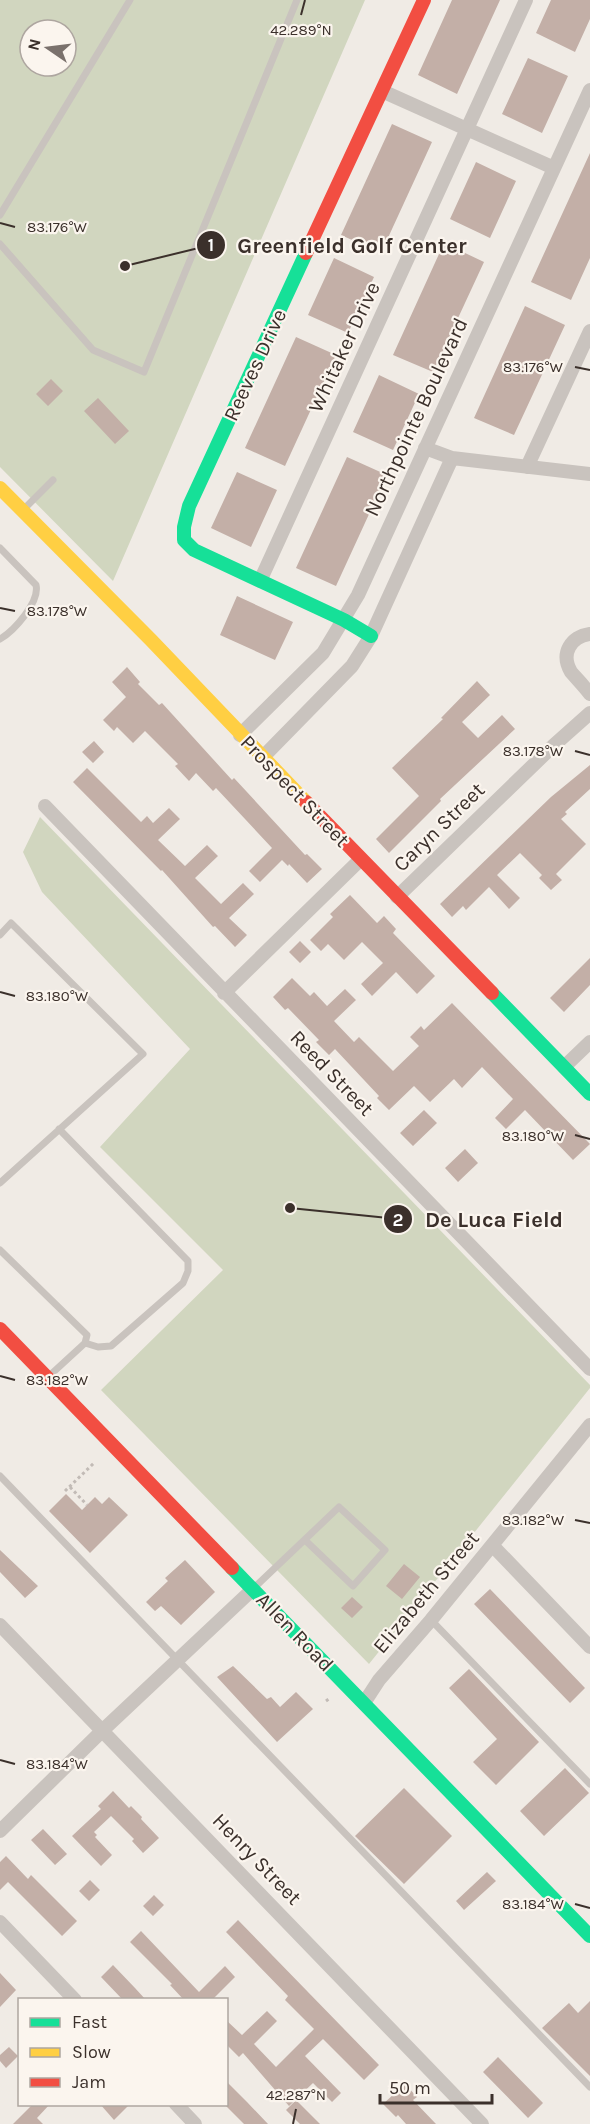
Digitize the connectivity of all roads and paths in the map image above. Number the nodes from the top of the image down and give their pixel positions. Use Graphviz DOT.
graph roads {
  1 [pos="130,0"];
  2 [pos="297,0"];
  3 [pos="424,0"];
  4 [pos="526,0"];
  5 [pos="590,90"];
  6 [pos="382,91"];
  7 [pos="467,129"];
  8 [pos="554,168"];
  9 [pos="0,215"];
  10 [pos="0,244"];
  11 [pos="590,331"];
  12 [pos="425,448"];
  13 [pos="452,458"];
  14 [pos="527,467"];
  15 [pos="590,474"];
  16 [pos="54,480"];
  17 [pos="0,488"];
  18 [pos="22,511"];
  19 [pos="0,548"];
  20 [pos="260,581"];
  21 [pos="344,620"];
  22 [pos="590,634"];
  23 [pos="371,636"];
  24 [pos="0,639"];
  25 [pos="590,694"];
  26 [pos="590,713"];
  27 [pos="240,735"];
  28 [pos="262,758"];
  29 [pos="45,806"];
  30 [pos="361,859"];
  31 [pos="397,897"];
  32 [pos="0,935"];
  33 [pos="224,993"];
  34 [pos="590,1042"];
  35 [pos="564,1067"];
  36 [pos="590,1094"];
  37 [pos="60,1129"];
  38 [pos="0,1183"];
  39 [pos="0,1250"];
  40 [pos="0,1329"];
  41 [pos="85,1343"];
  42 [pos="590,1369"];
  43 [pos="48,1377"];
  44 [pos="590,1425"];
  45 [pos="94,1463"];
  46 [pos="0,1476"];
  47 [pos="69,1487"];
  48 [pos="65,1491"];
  49 [pos="87,1505"];
  50 [pos="306,1541"];
  51 [pos="492,1545"];
  52 [pos="253,1589"];
  53 [pos="431,1620"];
  54 [pos="0,1625"];
  55 [pos="590,1647"];
  56 [pos="178,1659"];
  57 [pos="330,1698"];
  58 [pos="326,1701"];
  59 [pos="364,1703"];
  60 [pos="103,1730"];
  61 [pos="590,1784"];
  62 [pos="0,1831"];
  63 [pos="0,1922"];
  64 [pos="590,1936"];
  65 [pos="73,1998"];
  66 [pos="590,2087"];
  67 [pos="178,2106"];
  68 [pos="195,2124"];
  69 [pos="482,2124"];
  1 -- 9 [label="lane"];
  2 -- 10 [label="lane"];
  3 -- 6 [label="street, Reeves Drive"];
  4 -- 7 [label="street, Whitaker Drive"];
  5 -- 8 [label="street, Northpointe Boulevard"];
  6 -- 7 [label="street"];
  6 -- 20 [label="street, Reeves Drive"];
  7 -- 8 [label="street"];
  7 -- 20 [label="street, Whitaker Drive"];
  8 -- 12 [label="street, Northpointe Boulevard"];
  11 -- 14 [label="street"];
  12 -- 13 [label="street"];
  12 -- 21 [label="street, Northpointe Boulevard"];
  13 -- 14 [label="street"];
  13 -- 23 [label="street"];
  14 -- 15 [label="street"];
  16 -- 18 [label="lane"];
  17 -- 18 [label="street, Prospect Street"];
  18 -- 27 [label="street, Prospect Street"];
  19 -- 24 [label="lane"];
  20 -- 21 [label="street, Reeves Drive"];
  21 -- 23 [label="street, Reeves Drive"];
  21 -- 27 [label="street, Northpointe Boulevard"];
  22 -- 25 [label="street"];
  23 -- 28 [label="street"];
  26 -- 31 [label="street, Caryn Street"];
  27 -- 28 [label="street, Prospect Street"];
  28 -- 30 [label="street, Prospect Street"];
  29 -- 33 [label="street, Reed Street"];
  30 -- 31 [label="street, Prospect Street"];
  30 -- 33 [label="street"];
  31 -- 35 [label="street, Prospect Street"];
  32 -- 37 [label="lane"];
  33 -- 42 [label="street, Reed Street"];
  34 -- 35 [label="street"];
  35 -- 36 [label="street, Prospect Street"];
  37 -- 38 [label="lane"];
  37 -- 41 [label="lane"];
  39 -- 41 [label="lane"];
  40 -- 43 [label="street, Allen Road"];
  41 -- 43 [label="lane"];
  43 -- 52 [label="street, Allen Road"];
  44 -- 51 [label="street, Elizabeth Street"];
  45 -- 47 [label="path"];
  46 -- 56 [label="lane"];
  47 -- 48 [label="path"];
  47 -- 49 [label="path"];
  50 -- 50 [label="lane"];
  50 -- 52 [label="lane"];
  51 -- 53 [label="street, Elizabeth Street"];
  51 -- 55 [label="street"];
  52 -- 56 [label="street"];
  52 -- 59 [label="street, Allen Road"];
  53 -- 59 [label="street, Elizabeth Street"];
  53 -- 61 [label="lane"];
  54 -- 60 [label="street, Henry Street"];
  56 -- 60 [label="street"];
  56 -- 66 [label="lane"];
  57 -- 58 [label="path"];
  59 -- 64 [label="street, Allen Road"];
  60 -- 62 [label="street"];
  60 -- 69 [label="street, Henry Street"];
  63 -- 65 [label="street"];
  67 -- 68 [label="street"];
}
